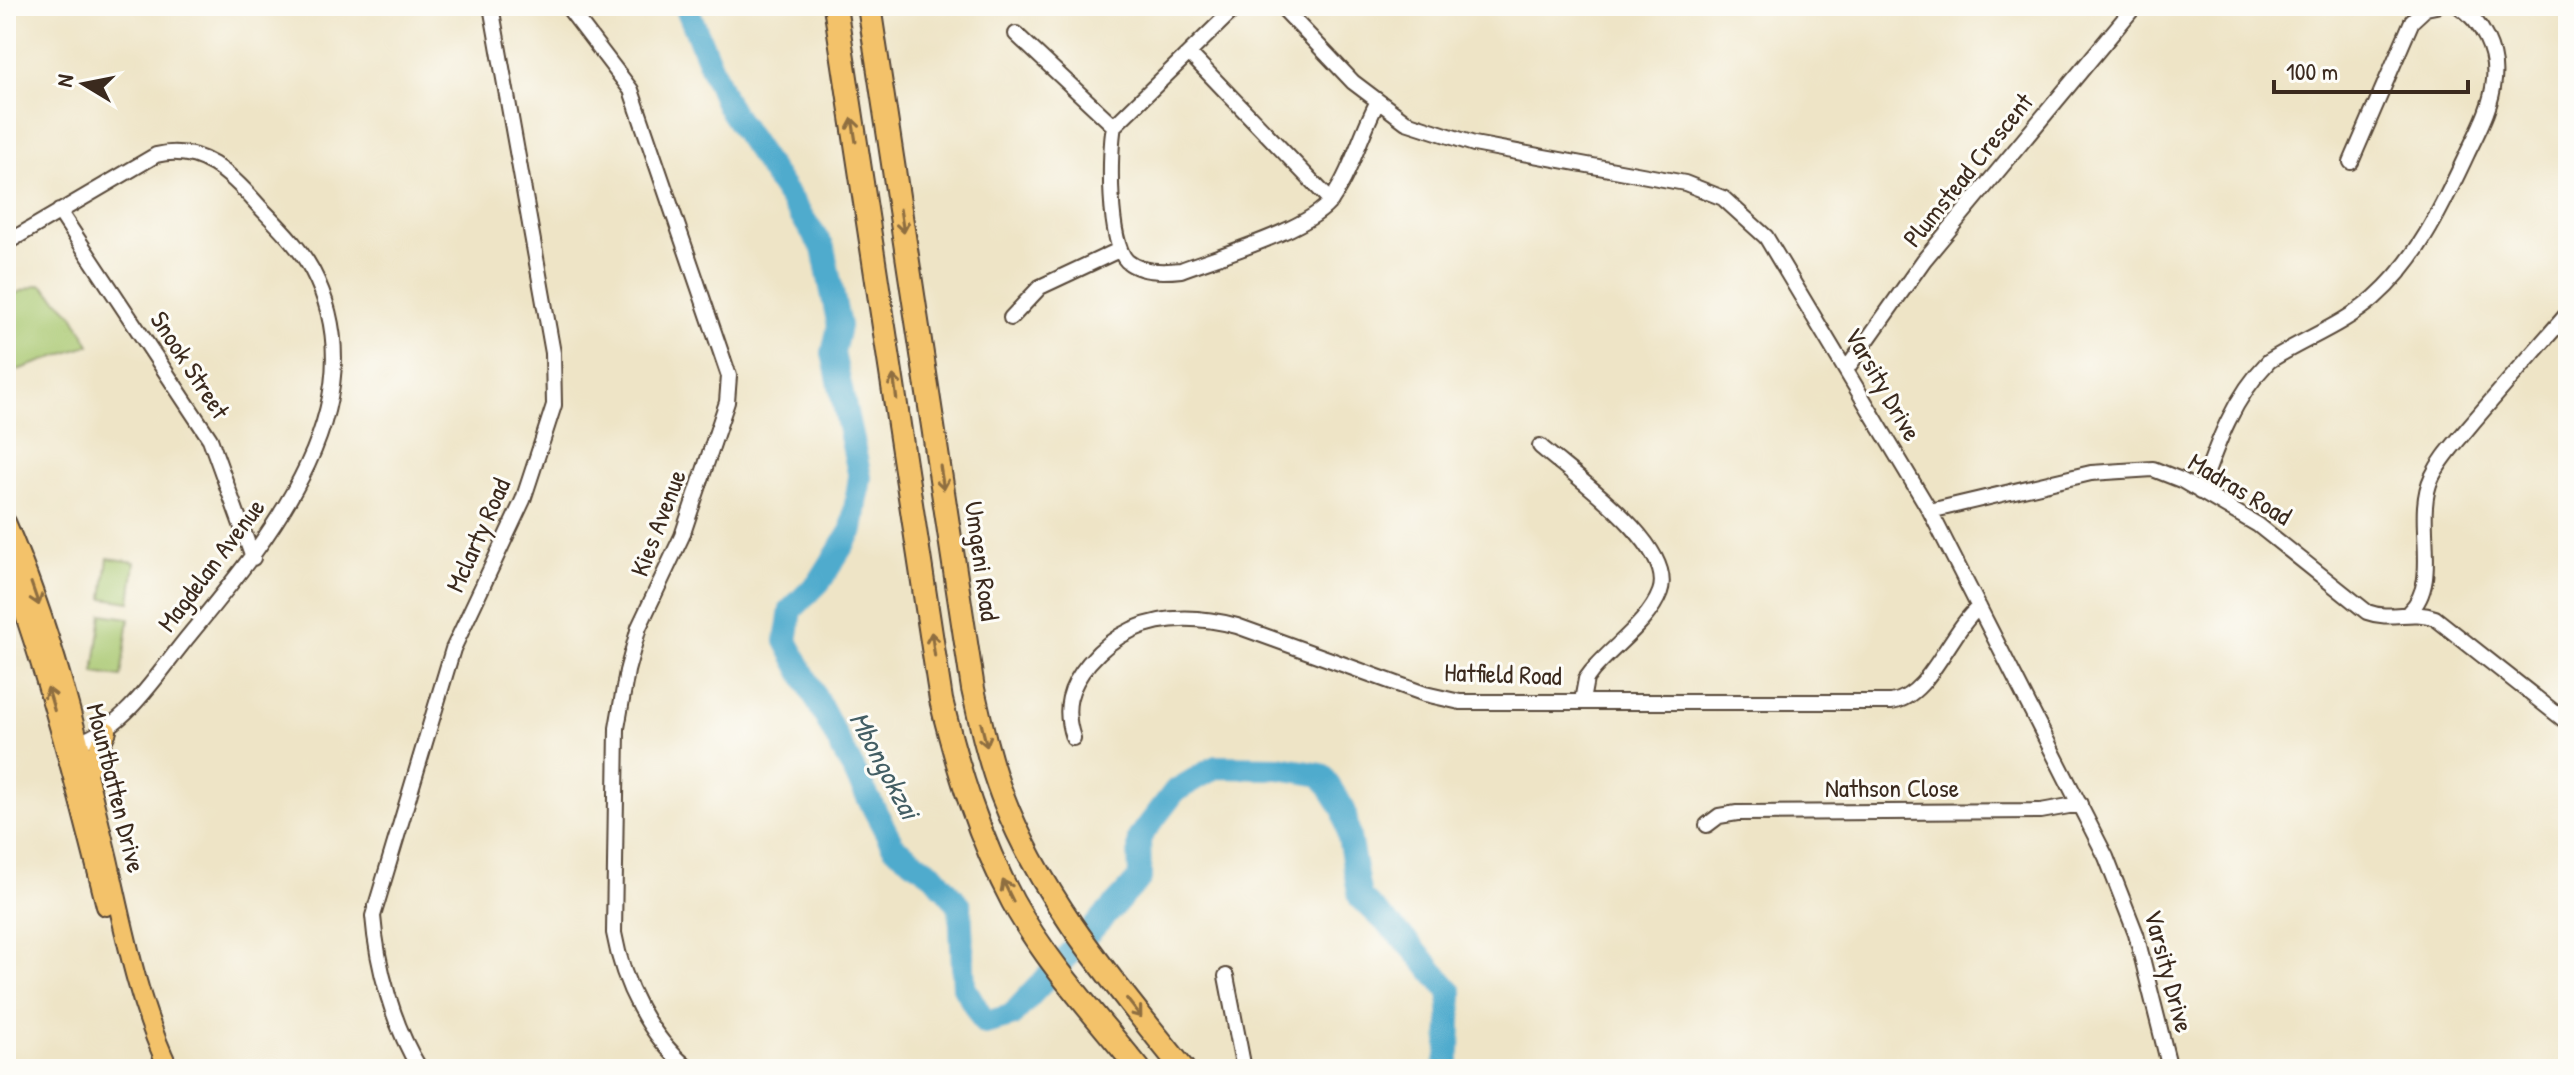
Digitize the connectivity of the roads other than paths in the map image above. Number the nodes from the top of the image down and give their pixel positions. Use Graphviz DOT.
graph roads {
  1 [pos="491,6"];
  2 [pos="567,6"];
  3 [pos="835,6"];
  4 [pos="869,6"];
  5 [pos="1237,6"];
  6 [pos="1281,6"];
  7 [pos="2135,6"];
  8 [pos="2436,6"];
  9 [pos="2459,6"];
  10 [pos="1016,34"];
  11 [pos="1189,53"];
  12 [pos="1377,103"];
  13 [pos="1114,126"];
  14 [pos="2351,162"];
  15 [pos="1331,201"];
  16 [pos="59,211"];
  17 [pos="6,243"];
  18 [pos="1119,250"];
  19 [pos="2568,313"];
  20 [pos="1011,318"];
  21 [pos="1846,370"];
  22 [pos="1540,446"];
  23 [pos="2200,492"];
  24 [pos="1930,511"];
  25 [pos="6,522"];
  26 [pos="253,558"];
  27 [pos="6,562"];
  28 [pos="1979,607"];
  29 [pos="2409,612"];
  30 [pos="1582,701"];
  31 [pos="2568,723"];
  32 [pos="107,731"];
  33 [pos="1073,738"];
  34 [pos="72,745"];
  35 [pos="87,772"];
  36 [pos="2080,804"];
  37 [pos="1707,825"];
  38 [pos="1226,976"];
  39 [pos="158,1069"];
  40 [pos="169,1069"];
  41 [pos="420,1069"];
  42 [pos="689,1069"];
  43 [pos="1139,1069"];
  44 [pos="1183,1069"];
  45 [pos="1244,1069"];
  46 [pos="2170,1069"];
  1 -- 41 [label="street, Mclarty Road"];
  2 -- 42 [label="street, Kies Avenue"];
  43 -- 3 [label="highway, one-way"];
  4 -- 44 [label="highway, Umgeni Road, one-way"];
  5 -- 11 [label="street"];
  6 -- 12 [label="street, Varsity Drive"];
  7 -- 21 [label="street, Plumstead Crescent"];
  8 -- 14 [label="street"];
  9 -- 23 [label="street"];
  10 -- 13 [label="street"];
  11 -- 13 [label="street"];
  11 -- 15 [label="street"];
  12 -- 15 [label="street"];
  12 -- 21 [label="street, Varsity Drive"];
  13 -- 18 [label="street"];
  15 -- 18 [label="street"];
  16 -- 17 [label="street, Magdelan Avenue"];
  16 -- 26 [label="street, Snook Street"];
  16 -- 26 [label="street, Magdelan Avenue"];
  18 -- 20 [label="street"];
  19 -- 29 [label="street"];
  21 -- 24 [label="street, Varsity Drive"];
  22 -- 30 [label="street"];
  23 -- 24 [label="street, Madras Road"];
  23 -- 29 [label="street, Madras Road"];
  24 -- 28 [label="street, Varsity Drive"];
  25 -- 34 [label="main road, Mountbatten Drive, one-way"];
  26 -- 32 [label="street, Magdelan Avenue"];
  34 -- 27 [label="main road, Mountbatten Drive, one-way"];
  28 -- 30 [label="street, Hatfield Road"];
  28 -- 36 [label="street, Varsity Drive"];
  29 -- 31 [label="street"];
  30 -- 33 [label="street, Hatfield Road"];
  32 -- 34 [label="street, Magdelan Avenue"];
  32 -- 35 [label="main road"];
  34 -- 35 [label="main road, Mountbatten Drive"];
  34 -- 39 [label="main road, Mountbatten Drive"];
  35 -- 40 [label="main road, Mountbatten Drive"];
  36 -- 37 [label="street, Nathson Close"];
  36 -- 46 [label="street, Varsity Drive"];
  38 -- 45 [label="street"];
}
